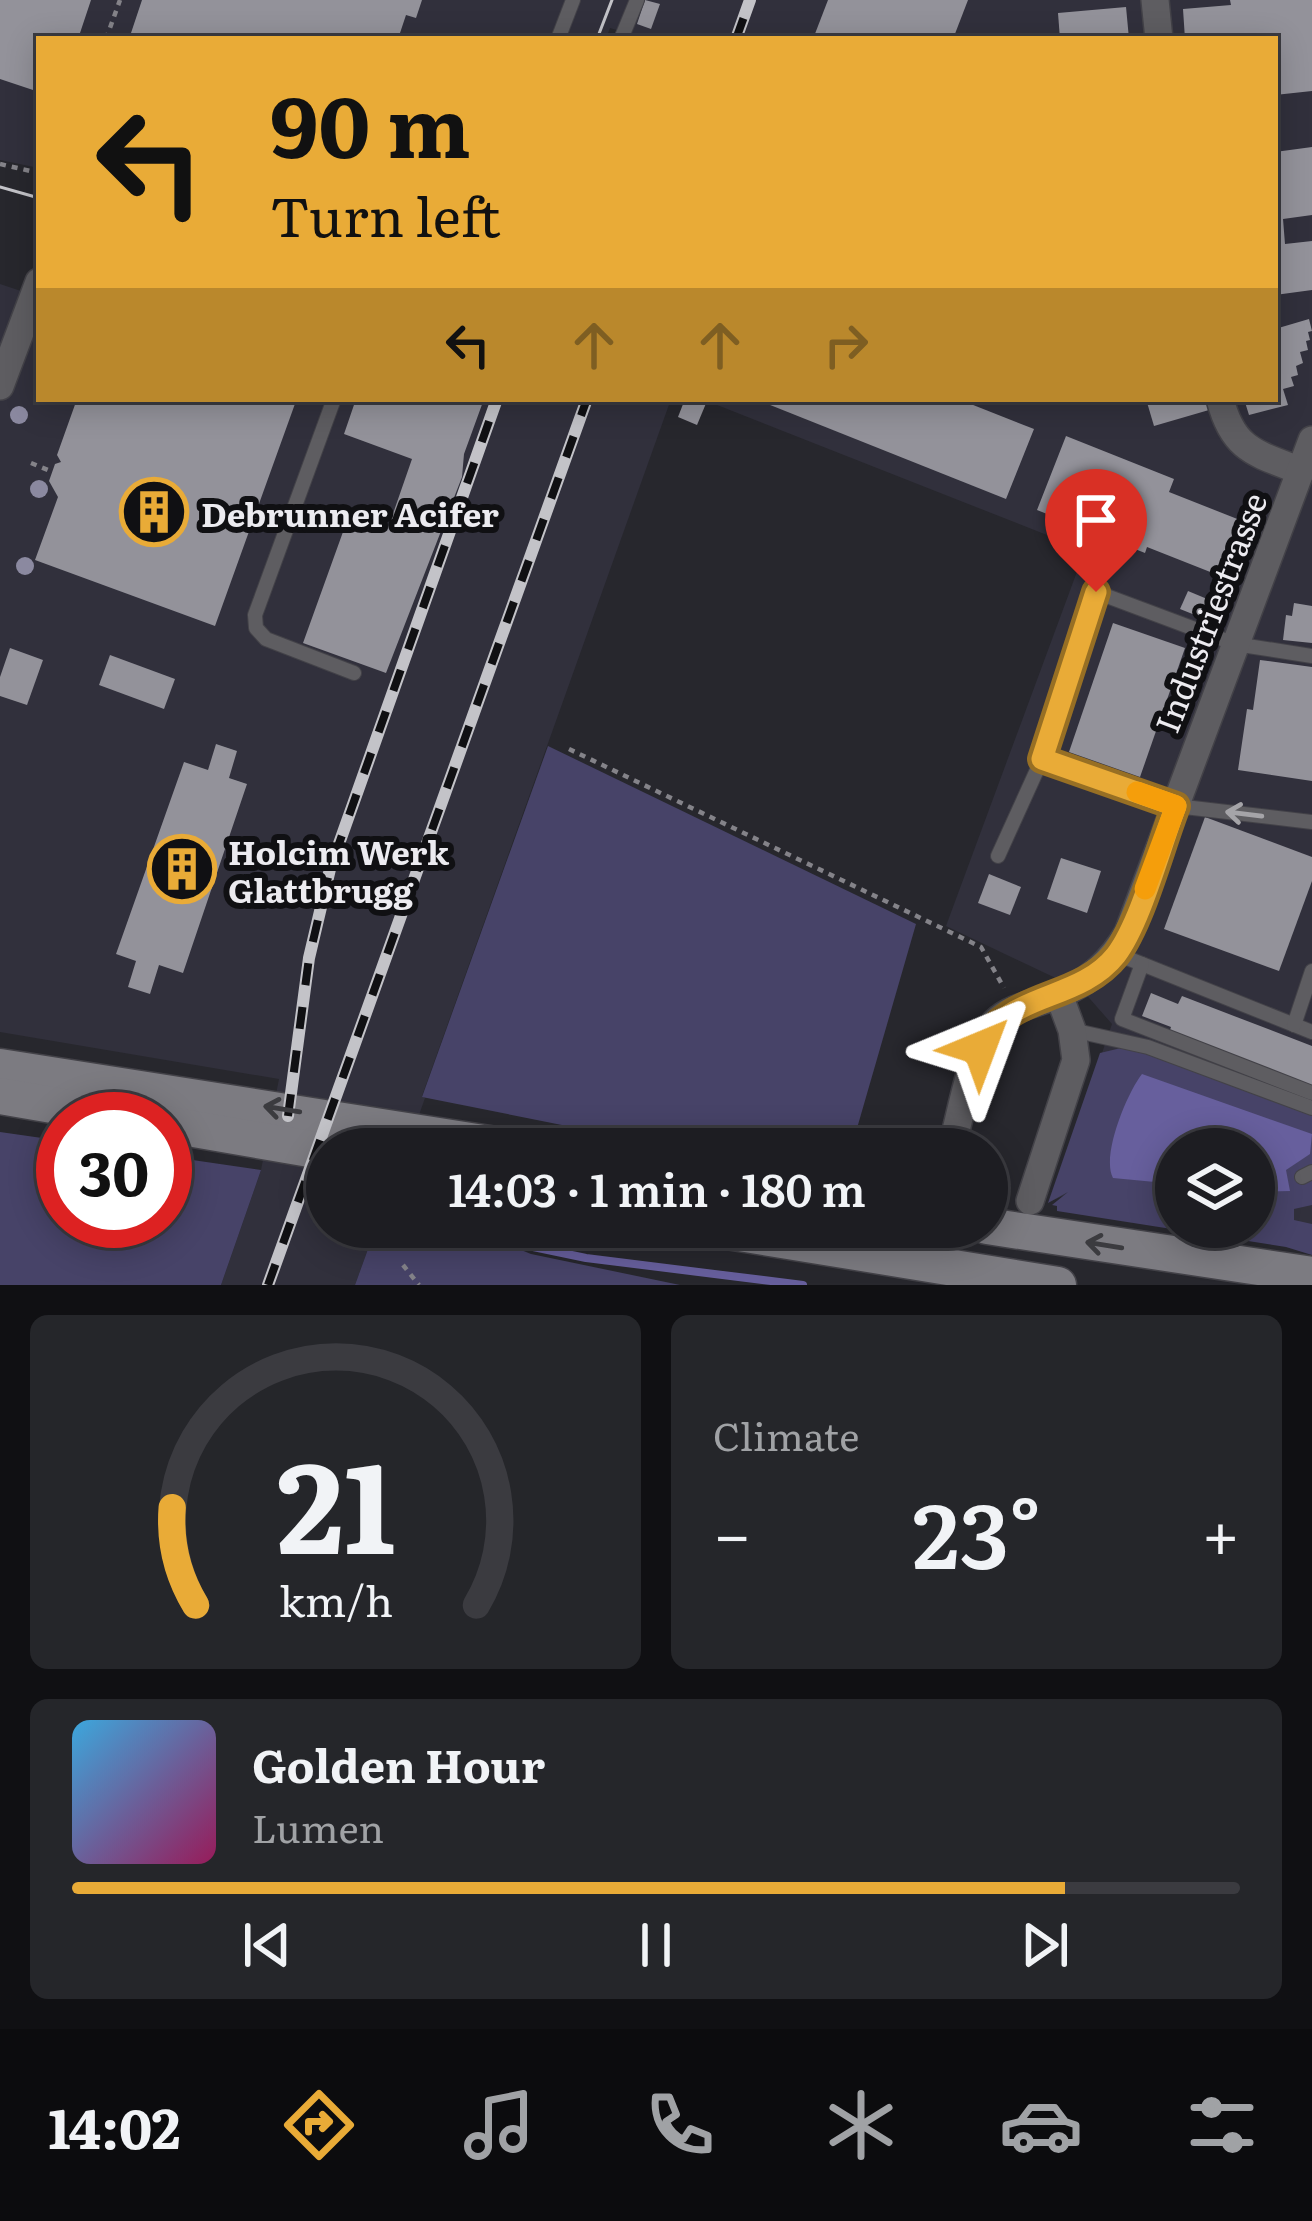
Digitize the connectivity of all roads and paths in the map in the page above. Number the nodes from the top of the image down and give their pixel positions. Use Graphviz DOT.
graph roads {
  1 [pos="119,0"];
  2 [pos="573,0"];
  3 [pos="637,0"];
  4 [pos="1155,0"];
  5 [pos="107,36"];
  6 [pos="559,36"];
  7 [pos="622,36"];
  8 [pos="1159,36"];
  9 [pos="0,164"];
  10 [pos="36,172"];
  11 [pos="36,290"];
  12 [pos="0,386"];
  13 [pos="333,402"];
  14 [pos="1221,402"];
  15 [pos="1312,440"];
  16 [pos="31,463"];
  17 [pos="1301,471"];
  18 [pos="52,472"];
  19 [pos="1235,644"];
  20 [pos="1312,656"];
  21 [pos="354,673"];
  22 [pos="569,748"];
  23 [pos="1042,759"];
  24 [pos="1176,806"];
  25 [pos="1312,822"];
  26 [pos="998,856"];
  27 [pos="1129,959"];
  28 [pos="1312,971"];
  29 [pos="1059,995"];
  30 [pos="1015,1008"];
  31 [pos="1294,1025"];
  32 [pos="1072,1030"];
  33 [pos="1312,1032"];
  34 [pos="0,1043"];
  35 [pos="0,1067"];
  36 [pos="159,1092"];
  37 [pos="179,1092"];
  38 [pos="1312,1093"];
  39 [pos="192,1095"];
  40 [pos="0,1096"];
  41 [pos="36,1102"];
  42 [pos="1312,1108"];
  43 [pos="393,1128"];
  44 [pos="958,1128"];
  45 [pos="192,1129"];
  46 [pos="306,1148"];
  47 [pos="1030,1201"];
  48 [pos="1008,1229"];
  49 [pos="936,1248"];
  50 [pos="404,1265"];
  51 [pos="1312,1275"];
  52 [pos="419,1285"];
  53 [pos="1058,1285"];
  1 -- 5 [label="path"];
  2 -- 6 [label="lane"];
  3 -- 7 [label="lane"];
  4 -- 8 [label="street"];
  9 -- 10 [label="path"];
  11 -- 12 [label="street"];
  13 -- 21 [label="lane"];
  14 -- 17 [label="street"];
  15 -- 17 [label="street, Industriestrasse"];
  16 -- 18 [label="path"];
  17 -- 19 [label="street, Industriestrasse"];
  19 -- 20 [label="lane"];
  19 -- 23 [label="lane"];
  19 -- 24 [label="street, Industriestrasse"];
  22 -- 30 [label="path"];
  23 -- 24 [label="lane"];
  23 -- 26 [label="lane"];
  25 -- 24 [label="lane, one-way"];
  24 -- 27 [label="street, Industriestrasse"];
  27 -- 29 [label="street"];
  27 -- 31 [label="lane"];
  27 -- 38 [label="lane"];
  28 -- 31 [label="lane"];
  29 -- 30 [label="street"];
  29 -- 32 [label="street"];
  30 -- 44 [label="street"];
  31 -- 33 [label="lane"];
  32 -- 42 [label="lane"];
  32 -- 47 [label="street"];
  34 -- 37 [label="main road"];
  35 -- 36 [label="main road"];
  43 -- 39 [label="main road, one-way"];
  40 -- 41 [label="main road"];
  45 -- 46 [label="main road"];
  51 -- 48 [label="main road, one-way"];
  49 -- 53 [label="main road"];
  50 -- 52 [label="path"];
}
